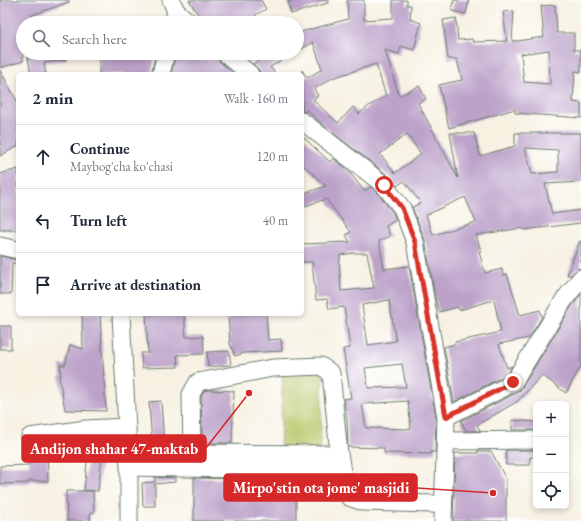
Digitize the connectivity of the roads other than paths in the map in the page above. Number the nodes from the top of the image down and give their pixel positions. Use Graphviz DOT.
graph roads {
  1 [pos="164,60"];
  2 [pos="233,60"];
  3 [pos="161,72"];
  4 [pos="248,72"];
  5 [pos="304,124"];
  6 [pos="0,246"];
  7 [pos="16,250"];
  8 [pos="581,278"];
  9 [pos="121,316"];
  10 [pos="446,417"];
  11 [pos="127,427"];
  12 [pos="30,437"];
  13 [pos="533,440"];
  14 [pos="447,441"];
  15 [pos="192,461"];
  16 [pos="340,462"];
  17 [pos="129,467"];
  18 [pos="443,513"];
  19 [pos="129,521"];
  1 -- 3 [label="street"];
  2 -- 4 [label="street"];
  5 -- 10 [label="street"];
  6 -- 7 [label="street"];
  8 -- 10 [label="street"];
  9 -- 11 [label="street"];
  10 -- 14 [label="street"];
  11 -- 12 [label="street"];
  11 -- 17 [label="street"];
  13 -- 14 [label="street"];
  14 -- 18 [label="street"];
  15 -- 16 [label="street"];
  15 -- 16 [label="street"];
  15 -- 17 [label="street"];
  16 -- 18 [label="street"];
  17 -- 19 [label="street"];
}
